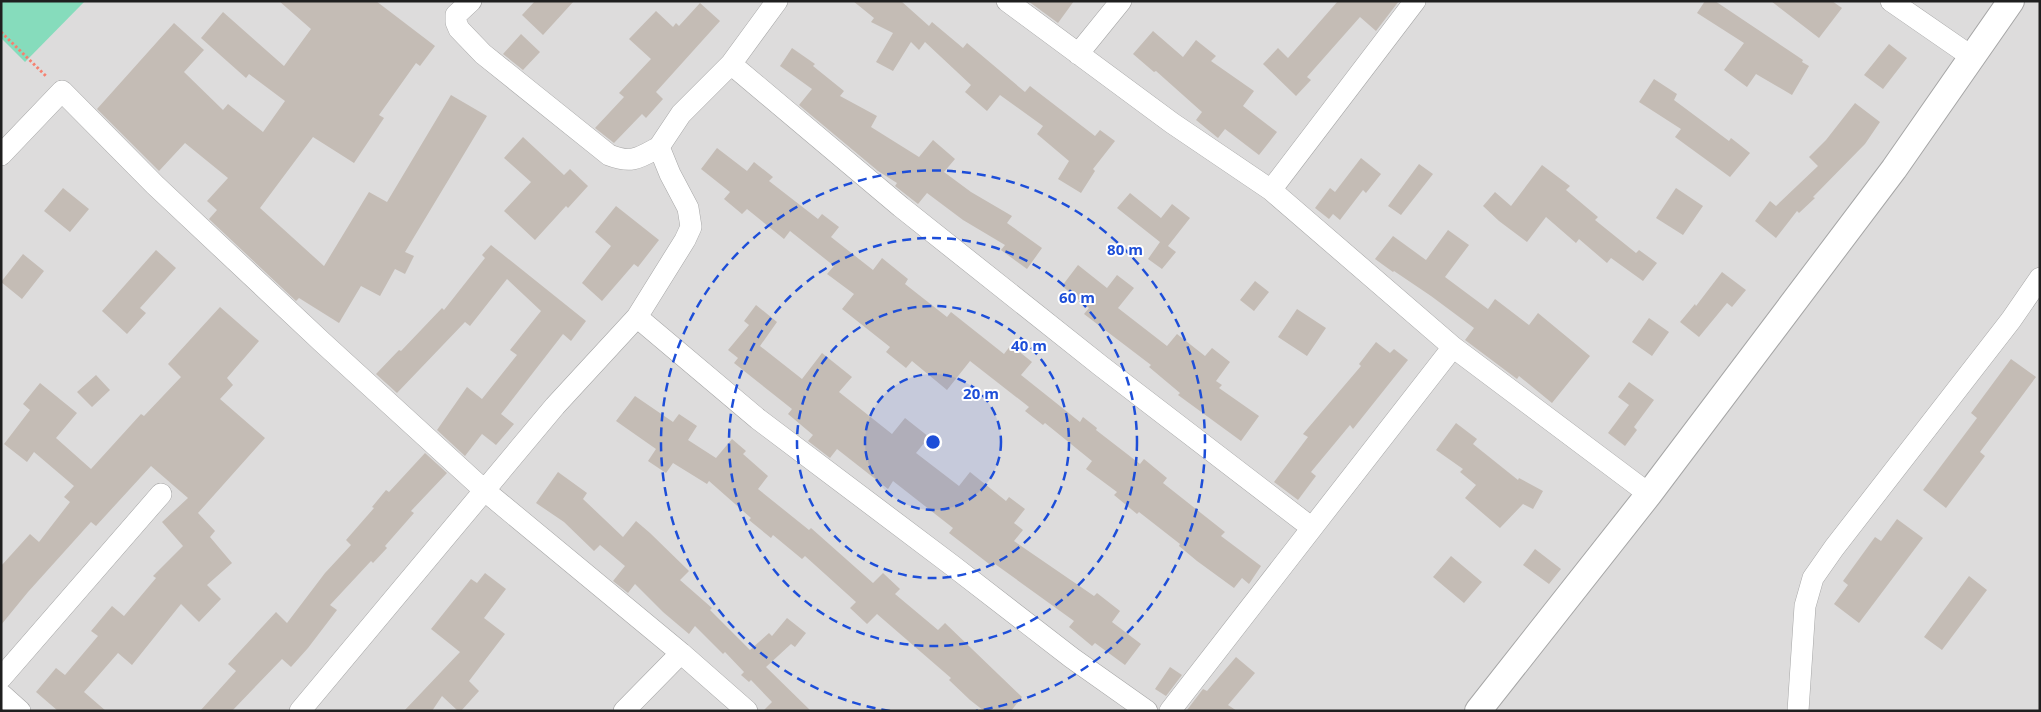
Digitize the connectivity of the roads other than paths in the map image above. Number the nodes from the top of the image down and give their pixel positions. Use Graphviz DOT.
graph roads {
  1 [pos="471,1"];
  2 [pos="777,1"];
  3 [pos="1007,1"];
  4 [pos="1121,1"];
  5 [pos="1415,1"];
  6 [pos="1891,1"];
  7 [pos="2011,1"];
  8 [pos="1078,54"];
  9 [pos="1972,58"];
  10 [pos="731,64"];
  11 [pos="660,147"];
  12 [pos="1,155"];
  13 [pos="1271,190"];
  14 [pos="2040,278"];
  15 [pos="638,317"];
  16 [pos="1453,347"];
  17 [pos="484,490"];
  18 [pos="161,494"];
  19 [pos="1649,494"];
  20 [pos="1312,528"];
  21 [pos="681,653"];
  22 [pos="1,678"];
  23 [pos="1,694"];
  24 [pos="20,711"];
  25 [pos="300,711"];
  26 [pos="624,711"];
  27 [pos="747,711"];
  28 [pos="1147,711"];
  29 [pos="1170,711"];
  30 [pos="1478,711"];
  31 [pos="1798,711"];
  1 -- 11 [label="street"];
  2 -- 10 [label="street"];
  3 -- 8 [label="street"];
  4 -- 8 [label="street"];
  5 -- 13 [label="street"];
  6 -- 9 [label="street"];
  7 -- 9 [label="street"];
  8 -- 13 [label="street"];
  9 -- 19 [label="street"];
  10 -- 11 [label="street"];
  10 -- 20 [label="street"];
  11 -- 15 [label="street"];
  12 -- 17 [label="street"];
  13 -- 16 [label="street"];
  14 -- 31 [label="street"];
  15 -- 17 [label="street"];
  15 -- 28 [label="street"];
  16 -- 19 [label="street"];
  16 -- 20 [label="street"];
  17 -- 21 [label="street"];
  17 -- 25 [label="street"];
  18 -- 22 [label="street"];
  19 -- 30 [label="street"];
  20 -- 29 [label="street"];
  21 -- 26 [label="street"];
  21 -- 27 [label="street"];
  23 -- 24 [label="street"];
}
